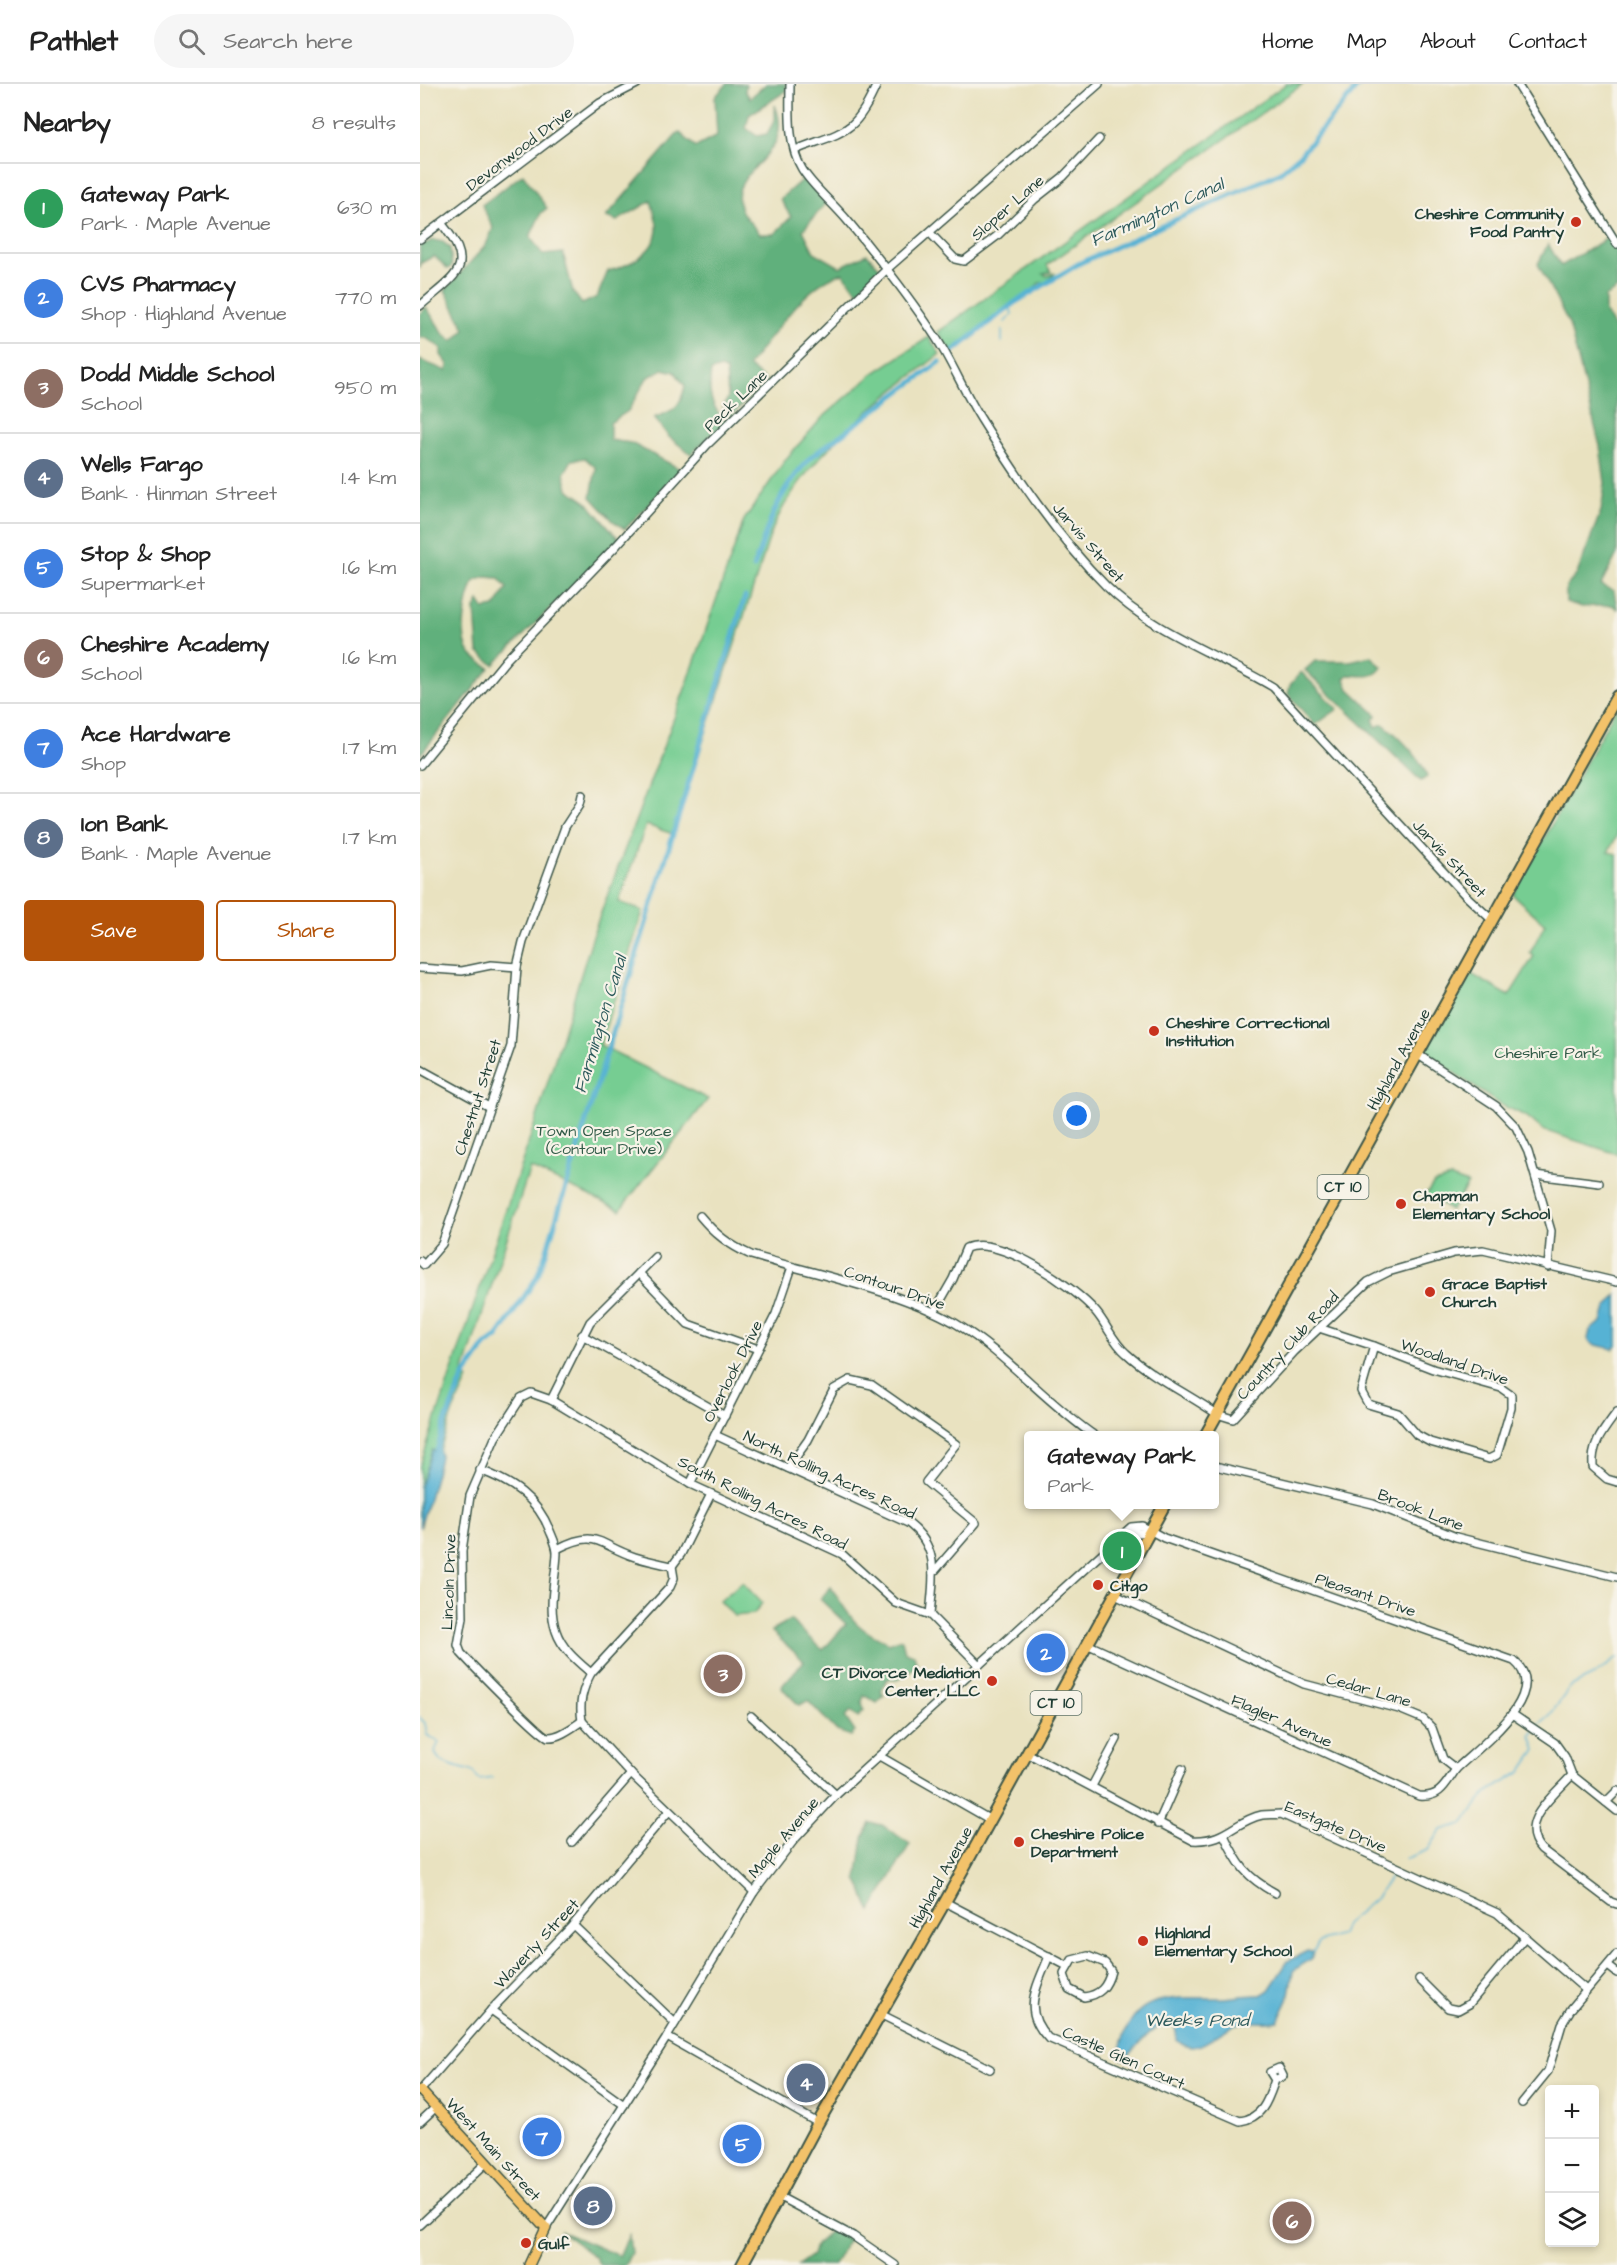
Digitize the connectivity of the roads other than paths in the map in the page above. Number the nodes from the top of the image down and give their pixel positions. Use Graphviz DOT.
graph roads {
  1 [pos="637,84"];
  2 [pos="790,84"];
  3 [pos="877,84"];
  4 [pos="1099,84"];
  5 [pos="1517,84"];
  6 [pos="1099,139"];
  7 [pos="795,150"];
  8 [pos="442,224"];
  9 [pos="930,233"];
  10 [pos="420,239"];
  11 [pos="1617,244"];
  12 [pos="887,269"];
  13 [pos="420,306"];
  14 [pos="1617,696"];
  15 [pos="420,765"];
  16 [pos="582,795"];
  17 [pos="1492,920"];
  18 [pos="517,967"];
  19 [pos="420,968"];
  20 [pos="1417,1054"];
  21 [pos="420,1069"];
  22 [pos="489,1107"];
  23 [pos="1536,1175"];
  24 [pos="1599,1182"];
  25 [pos="700,1216"];
  26 [pos="655,1257"];
  27 [pos="422,1263"];
  28 [pos="1548,1267"];
  29 [pos="792,1268"];
  30 [pos="639,1273"];
  31 [pos="1617,1282"];
  32 [pos="934,1312"];
  33 [pos="1319,1328"];
  34 [pos="582,1335"];
  35 [pos="1374,1346"];
  36 [pos="758,1349"];
  37 [pos="551,1400"];
  38 [pos="1617,1412"];
  39 [pos="1217,1414"];
  40 [pos="725,1416"];
  41 [pos="1088,1431"];
  42 [pos="1208,1431"];
  43 [pos="715,1436"];
  44 [pos="1219,1467"];
  45 [pos="788,1468"];
  46 [pos="480,1470"];
  47 [pos="1617,1482"];
  48 [pos="690,1484"];
  49 [pos="711,1494"];
  50 [pos="1162,1509"];
  51 [pos="1150,1532"];
  52 [pos="558,1549"];
  53 [pos="672,1566"];
  54 [pos="933,1573"];
  55 [pos="1617,1577"];
  56 [pos="1114,1595"];
  57 [pos="930,1615"];
  58 [pos="1089,1645"];
  59 [pos="979,1665"];
  60 [pos="591,1673"];
  61 [pos="1512,1714"];
  62 [pos="751,1716"];
  63 [pos="582,1722"];
  64 [pos="1116,1739"];
  65 [pos="1028,1753"];
  66 [pos="881,1756"];
  67 [pos="1456,1769"];
  68 [pos="1182,1770"];
  69 [pos="631,1774"];
  70 [pos="1572,1775"];
  71 [pos="1092,1786"];
  72 [pos="1617,1791"];
  73 [pos="836,1795"];
  74 [pos="1606,1802"];
  75 [pos="669,1811"];
  76 [pos="1617,1811"];
  77 [pos="989,1819"];
  78 [pos="1158,1824"];
  79 [pos="1224,1835"];
  80 [pos="572,1842"];
  81 [pos="754,1892"];
  82 [pos="1275,1893"];
  83 [pos="945,1902"];
  84 [pos="1617,1904"];
  85 [pos="573,1925"];
  86 [pos="1525,1937"];
  87 [pos="1617,1954"];
  88 [pos="1049,1956"];
  89 [pos="1067,1966"];
  90 [pos="1608,1966"];
  91 [pos="1617,1973"];
  92 [pos="1419,1979"];
  93 [pos="1586,1990"];
  94 [pos="491,2010"];
  95 [pos="880,2014"];
  96 [pos="675,2023"];
  97 [pos="667,2037"];
  98 [pos="990,2069"];
  99 [pos="1275,2080"];
  100 [pos="420,2090"];
  101 [pos="1522,2103"];
  102 [pos="624,2105"];
  103 [pos="435,2108"];
  104 [pos="420,2122"];
  105 [pos="818,2123"];
  106 [pos="486,2163"];
  107 [pos="778,2196"];
  108 [pos="420,2225"];
  109 [pos="546,2228"];
  110 [pos="529,2265"];
  111 [pos="742,2265"];
  112 [pos="895,2265"];
  1 -- 8 [label="street, Devonwood Drive"];
  2 -- 7 [label="street, Jarvis Street"];
  3 -- 7 [label="street"];
  4 -- 9 [label="street, Peck Lane"];
  5 -- 11 [label="street"];
  6 -- 9 [label="street, Sloper Lane"];
  7 -- 12 [label="street, Jarvis Street"];
  8 -- 10 [label="street, Devonwood Drive"];
  8 -- 13 [label="street"];
  9 -- 12 [label="street, Peck Lane"];
  12 -- 15 [label="street, Peck Lane"];
  12 -- 17 [label="street, Jarvis Street"];
  14 -- 17 [label="highway, Highland Avenue / CT 10"];
  16 -- 18 [label="street, Chestnut Street"];
  17 -- 20 [label="highway, Highland Avenue / CT 10"];
  18 -- 19 [label="street"];
  18 -- 22 [label="street, Chestnut Street"];
  20 -- 23 [label="street"];
  20 -- 39 [label="highway, Highland Avenue / CT 10"];
  21 -- 22 [label="street"];
  22 -- 27 [label="street, Chestnut Street"];
  23 -- 24 [label="street"];
  23 -- 28 [label="street"];
  25 -- 29 [label="street, Contour Drive"];
  26 -- 30 [label="street"];
  28 -- 31 [label="street, Country Club Road"];
  28 -- 33 [label="street, Country Club Road"];
  29 -- 32 [label="street, Contour Drive"];
  29 -- 36 [label="street, Overlook Drive"];
  30 -- 34 [label="street"];
  30 -- 36 [label="street"];
  32 -- 39 [label="street"];
  32 -- 41 [label="street, Contour Drive"];
  33 -- 35 [label="street, Woodland Drive"];
  33 -- 39 [label="street, Country Club Road"];
  34 -- 37 [label="street"];
  34 -- 40 [label="street"];
  35 -- 35 [label="street, Woodland Drive"];
  36 -- 40 [label="street, Overlook Drive"];
  37 -- 46 [label="street, Lincoln Drive"];
  37 -- 48 [label="street, South Rolling Acres Road"];
  38 -- 47 [label="street"];
  39 -- 42 [label="highway, Highland Avenue / CT 10"];
  40 -- 43 [label="street, Overlook Drive"];
  43 -- 45 [label="street, North Rolling Acres Road"];
  43 -- 48 [label="street, Overlook Drive"];
  44 -- 55 [label="street, Brook Lane"];
  45 -- 54 [label="street, North Rolling Acres Road"];
  45 -- 54 [label="street"];
  46 -- 52 [label="street"];
  46 -- 63 [label="street, Lincoln Drive"];
  48 -- 49 [label="street, South Rolling Acres Road"];
  49 -- 53 [label="street"];
  49 -- 57 [label="street, South Rolling Acres Road"];
  50 -- 51 [label="highway, Highland Avenue / CT 10"];
  51 -- 56 [label="highway, Highland Avenue / CT 10"];
  51 -- 59 [label="street, Maple Avenue"];
  51 -- 61 [label="street, Pleasant Drive"];
  52 -- 53 [label="street"];
  52 -- 60 [label="street"];
  53 -- 60 [label="street"];
  54 -- 57 [label="street, North Rolling Acres Road"];
  56 -- 58 [label="highway, Highland Avenue / CT 10"];
  56 -- 67 [label="street, Cedar Lane"];
  57 -- 59 [label="street, South Rolling Acres Road"];
  58 -- 65 [label="highway, Highland Avenue / CT 10"];
  58 -- 67 [label="street, Flagler Avenue"];
  59 -- 66 [label="street, Maple Avenue"];
  60 -- 63 [label="street"];
  61 -- 67 [label="street"];
  61 -- 70 [label="street"];
  62 -- 73 [label="street"];
  63 -- 69 [label="street"];
  64 -- 71 [label="street"];
  65 -- 71 [label="street, Eastgate Drive"];
  65 -- 77 [label="highway, Highland Avenue / CT 10"];
  66 -- 73 [label="street, Maple Avenue"];
  66 -- 77 [label="street"];
  68 -- 78 [label="street"];
  69 -- 75 [label="street"];
  69 -- 80 [label="street"];
  70 -- 74 [label="street"];
  70 -- 84 [label="street"];
  71 -- 78 [label="street, Eastgate Drive"];
  72 -- 74 [label="street"];
  73 -- 81 [label="street, Maple Avenue"];
  74 -- 76 [label="street"];
  75 -- 81 [label="street"];
  75 -- 85 [label="street, Waverly Street"];
  77 -- 83 [label="highway, Highland Avenue / CT 10"];
  78 -- 79 [label="street, Eastgate Drive"];
  79 -- 82 [label="street"];
  79 -- 86 [label="street, Eastgate Drive"];
  81 -- 96 [label="street, Maple Avenue"];
  83 -- 88 [label="street"];
  83 -- 95 [label="highway, Highland Avenue / CT 10"];
  85 -- 94 [label="street, Waverly Street"];
  85 -- 96 [label="street"];
  86 -- 92 [label="street"];
  86 -- 93 [label="street, Eastgate Drive"];
  87 -- 90 [label="street"];
  88 -- 89 [label="street"];
  88 -- 99 [label="street, Castle Glen Court"];
  89 -- 89 [label="street"];
  90 -- 91 [label="street"];
  90 -- 93 [label="street"];
  93 -- 101 [label="street"];
  94 -- 100 [label="street, Waverly Street"];
  94 -- 102 [label="street"];
  95 -- 98 [label="street"];
  95 -- 105 [label="highway, Highland Avenue / CT 10"];
  96 -- 97 [label="street, Maple Avenue"];
  97 -- 102 [label="street, Maple Avenue"];
  97 -- 105 [label="street"];
  100 -- 103 [label="main road, West Main Street"];
  102 -- 109 [label="street, Maple Avenue"];
  103 -- 104 [label="street"];
  103 -- 106 [label="main road, West Main Street"];
  105 -- 107 [label="highway, Highland Avenue / CT 10"];
  106 -- 108 [label="street"];
  106 -- 109 [label="main road, West Main Street"];
  107 -- 111 [label="highway, Highland Avenue / CT 10"];
  107 -- 112 [label="street"];
  109 -- 110 [label="main road"];
}
